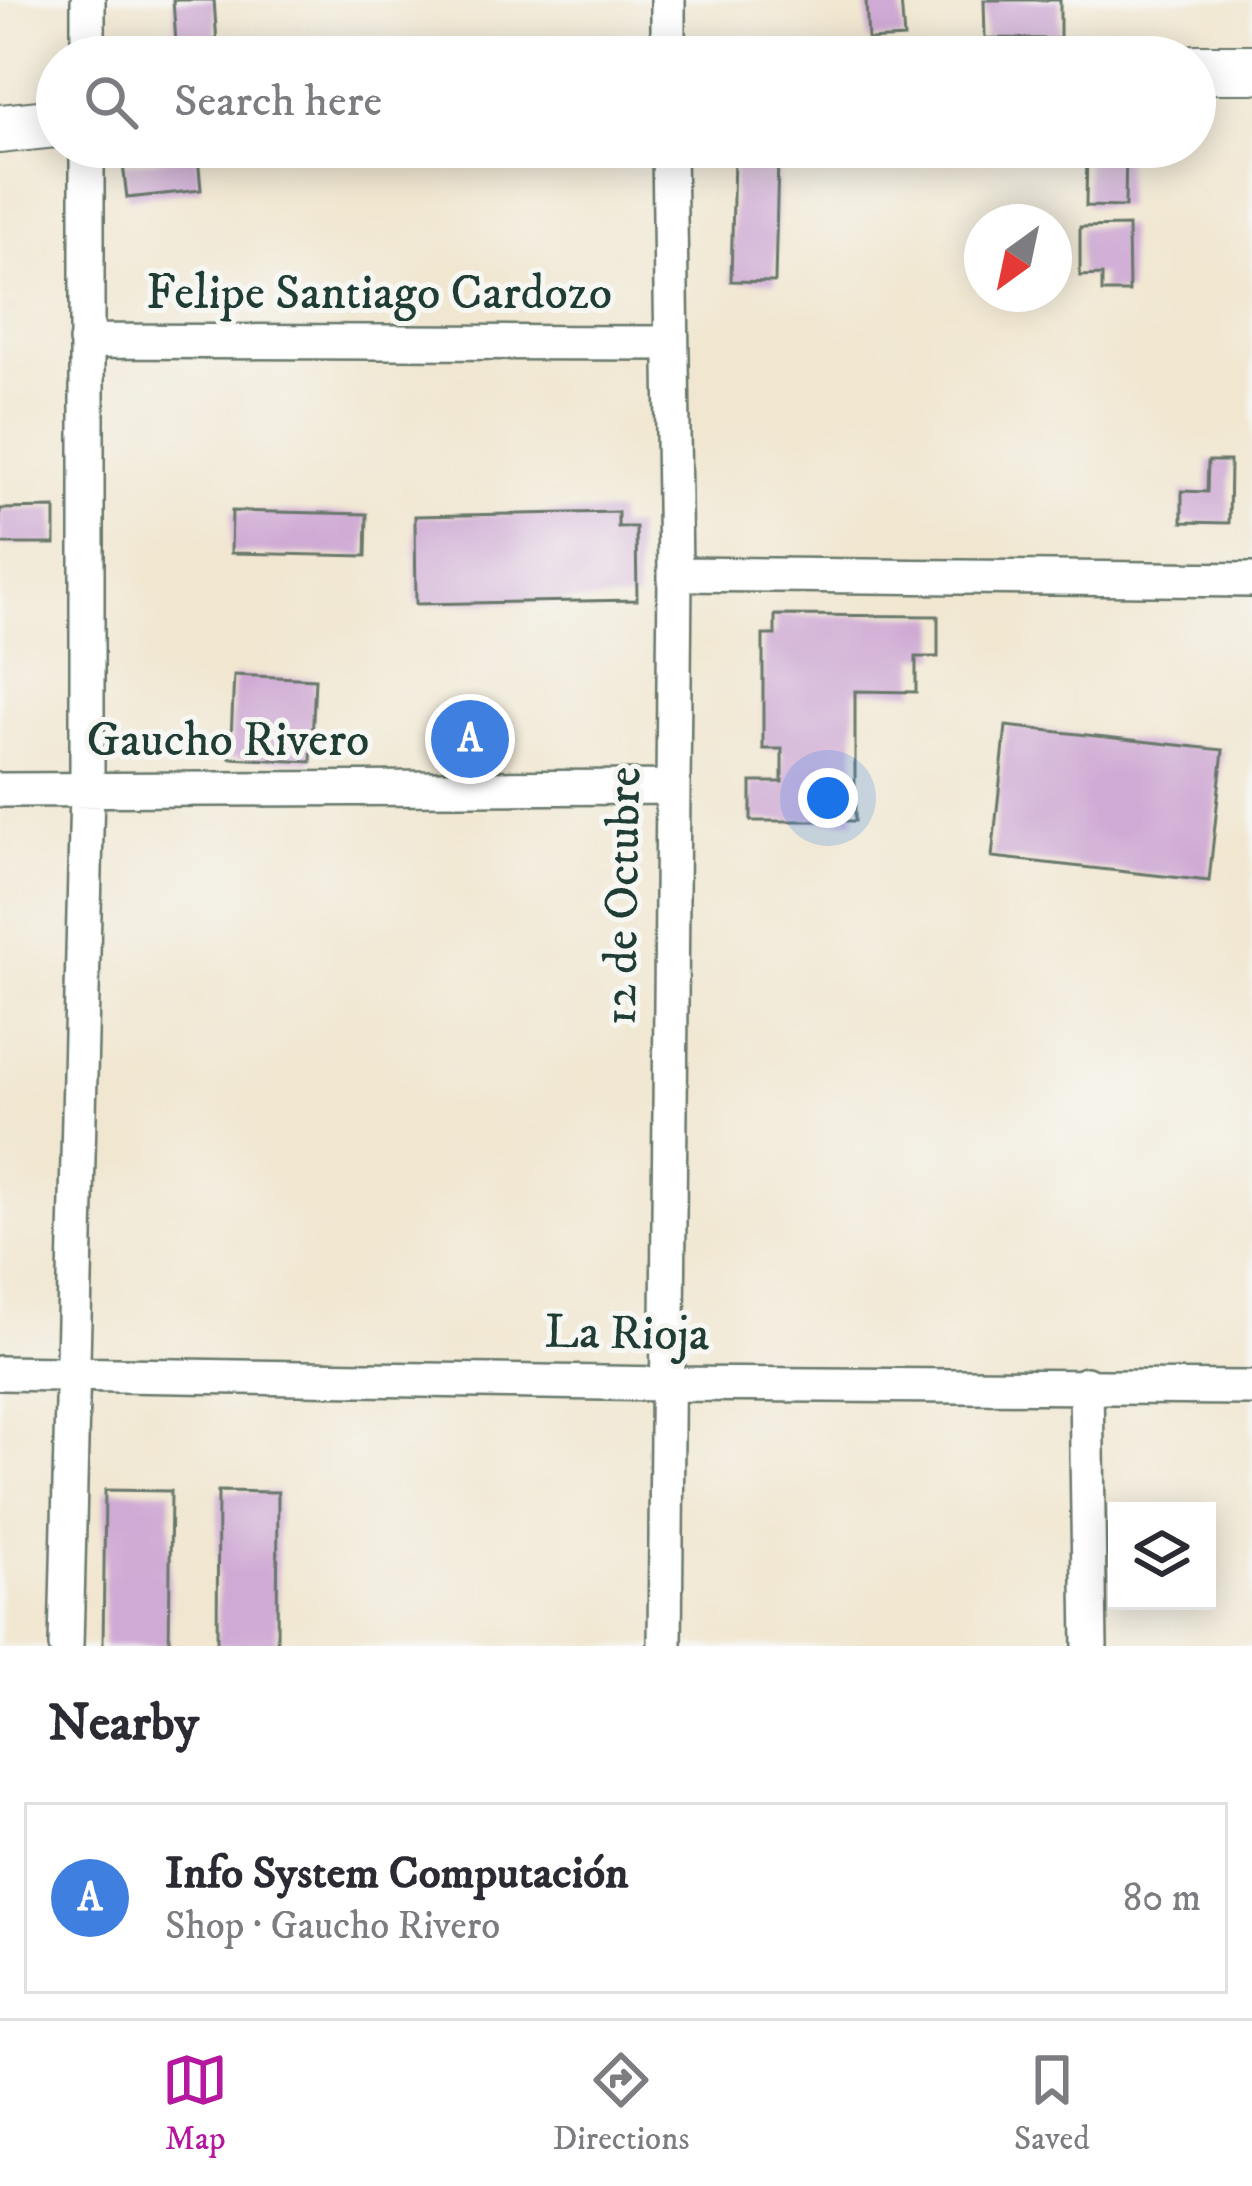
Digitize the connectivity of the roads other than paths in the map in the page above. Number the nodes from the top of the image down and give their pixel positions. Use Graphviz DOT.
graph roads {
  1 [pos="88,0"];
  2 [pos="668,0"];
  3 [pos="88,36"];
  4 [pos="668,36"];
  5 [pos="1216,69"];
  6 [pos="1252,69"];
  7 [pos="36,126"];
  8 [pos="0,129"];
  9 [pos="88,168"];
  10 [pos="669,168"];
  11 [pos="86,341"];
  12 [pos="671,344"];
  13 [pos="675,574"];
  14 [pos="1252,580"];
  15 [pos="673,787"];
  16 [pos="0,790"];
  17 [pos="88,790"];
  18 [pos="0,1372"];
  19 [pos="74,1373"];
  20 [pos="667,1384"];
  21 [pos="1086,1384"];
  22 [pos="1252,1388"];
  23 [pos="66,1646"];
  24 [pos="665,1646"];
  25 [pos="1090,1646"];
  1 -- 3 [label="street"];
  2 -- 4 [label="street"];
  5 -- 6 [label="main road"];
  7 -- 8 [label="main road"];
  9 -- 11 [label="street"];
  10 -- 12 [label="street, 12 de Octubre"];
  11 -- 12 [label="street, Felipe Santiago Cardozo"];
  11 -- 17 [label="street"];
  12 -- 13 [label="street, 12 de Octubre"];
  13 -- 14 [label="street"];
  13 -- 15 [label="street, 12 de Octubre"];
  15 -- 17 [label="street, Gaucho Rivero"];
  15 -- 20 [label="street, 12 de Octubre"];
  16 -- 17 [label="street, Gaucho Rivero"];
  17 -- 19 [label="street"];
  18 -- 19 [label="street, La Rioja"];
  19 -- 20 [label="street, La Rioja"];
  19 -- 23 [label="street"];
  20 -- 21 [label="street, La Rioja"];
  20 -- 24 [label="street, 12 de Octubre"];
  21 -- 22 [label="street, La Rioja"];
  21 -- 25 [label="street"];
}
